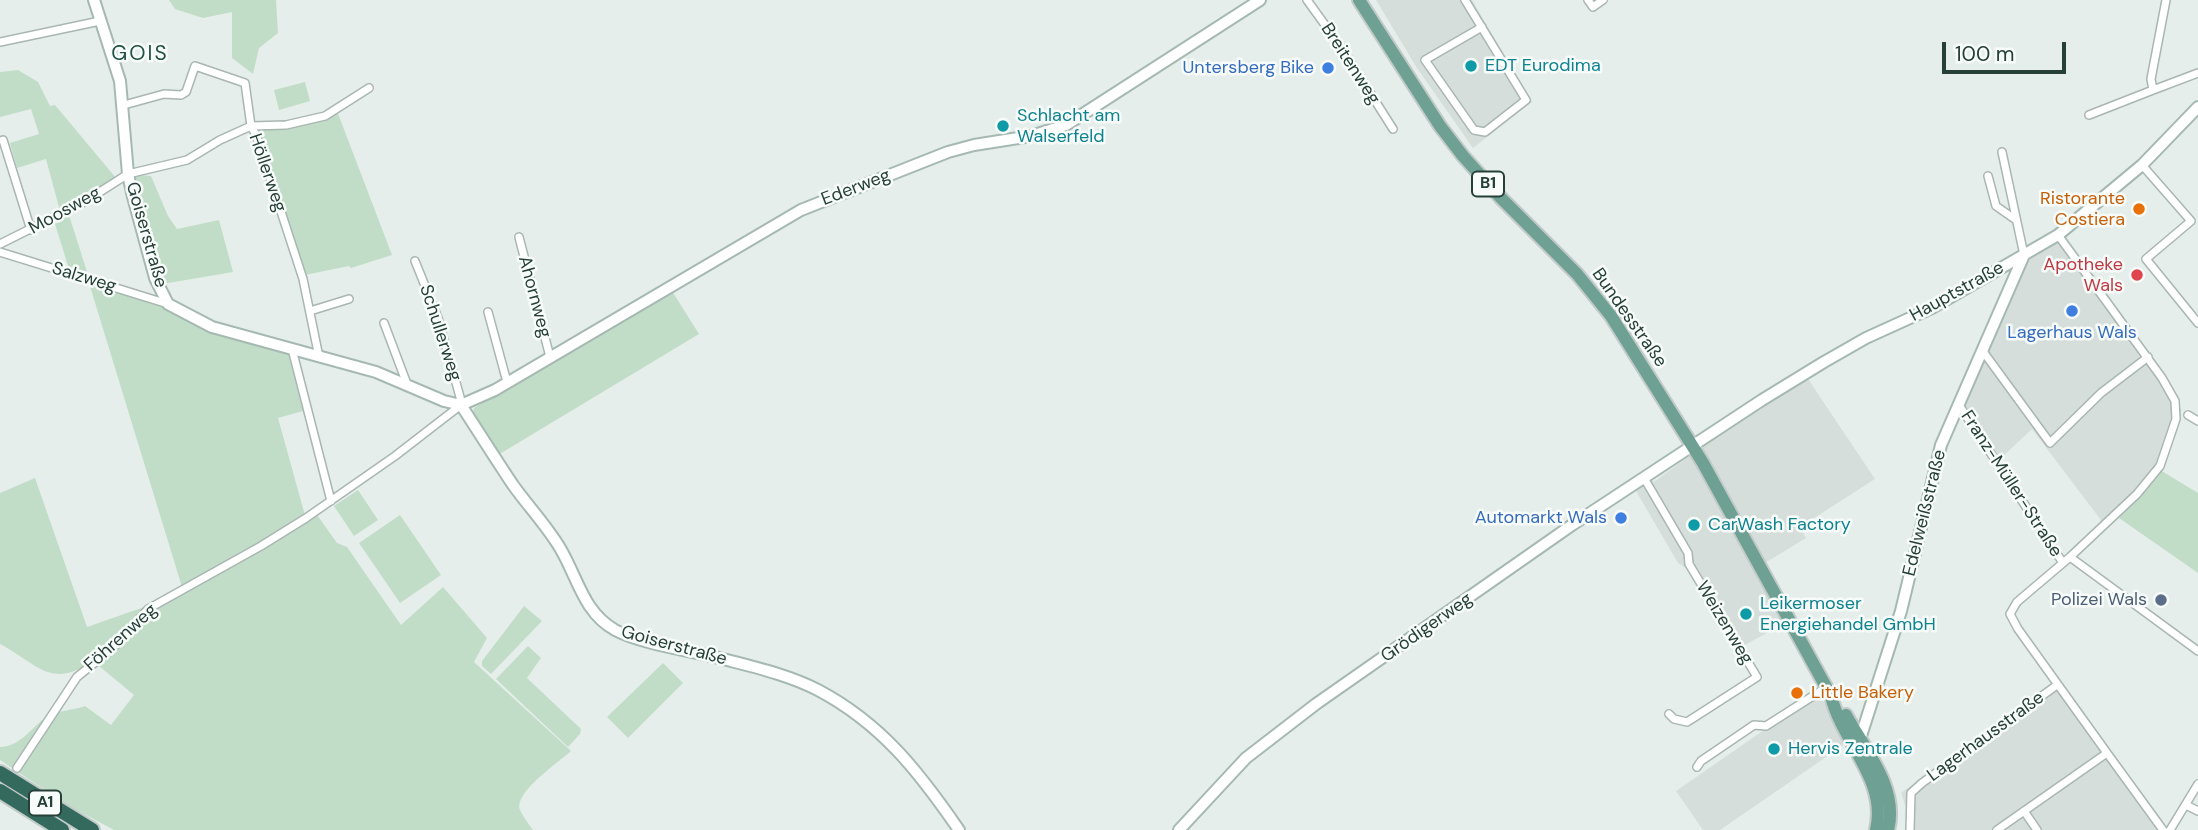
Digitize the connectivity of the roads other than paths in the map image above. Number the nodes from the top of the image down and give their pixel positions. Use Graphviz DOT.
graph roads {
  1 [pos="94,0"];
  2 [pos="1259,0"];
  3 [pos="1307,0"];
  4 [pos="1359,0"];
  5 [pos="1465,0"];
  6 [pos="1588,0"];
  7 [pos="1603,0"];
  8 [pos="2166,0"];
  9 [pos="100,21"];
  10 [pos="1482,27"];
  11 [pos="0,42"];
  12 [pos="2198,73"];
  13 [pos="369,88"];
  14 [pos="2153,90"];
  15 [pos="124,105"];
  16 [pos="2198,107"];
  17 [pos="2089,115"];
  18 [pos="251,126"];
  19 [pos="1393,129"];
  20 [pos="3,140"];
  21 [pos="2003,152"];
  22 [pos="2142,165"];
  23 [pos="128,174"];
  24 [pos="1988,176"];
  25 [pos="2017,219"];
  26 [pos="31,230"];
  27 [pos="2058,235"];
  28 [pos="519,237"];
  29 [pos="0,244"];
  30 [pos="0,252"];
  31 [pos="2024,255"];
  32 [pos="415,261"];
  33 [pos="349,299"];
  34 [pos="168,304"];
  35 [pos="310,311"];
  36 [pos="488,312"];
  37 [pos="384,323"];
  38 [pos="2198,323"];
  39 [pos="292,349"];
  40 [pos="1982,350"];
  41 [pos="319,356"];
  42 [pos="550,357"];
  43 [pos="2148,357"];
  44 [pos="507,382"];
  45 [pos="407,384"];
  46 [pos="461,405"];
  47 [pos="1959,405"];
  48 [pos="2188,415"];
  49 [pos="2198,421"];
  50 [pos="1692,445"];
  51 [pos="1644,478"];
  52 [pos="331,500"];
  53 [pos="2070,557"];
  54 [pos="2063,563"];
  55 [pos="2198,651"];
  56 [pos="2057,685"];
  57 [pos="1829,691"];
  58 [pos="1669,714"];
  59 [pos="1860,739"];
  60 [pos="2107,753"];
  61 [pos="1698,767"];
  62 [pos="17,768"];
  63 [pos="0,774"];
  64 [pos="2198,784"];
  65 [pos="0,791"];
  66 [pos="2186,804"];
  67 [pos="2024,811"];
  68 [pos="2198,811"];
  69 [pos="62,830"];
  70 [pos="92,830"];
  71 [pos="959,830"];
  72 [pos="1179,830"];
  73 [pos="1876,830"];
  74 [pos="1888,830"];
  75 [pos="1910,830"];
  76 [pos="1997,830"];
  77 [pos="2037,830"];
  78 [pos="2164,830"];
  79 [pos="2170,830"];
  1 -- 9 [label="street, Goiserstraße"];
  2 -- 42 [label="street, Ederweg"];
  3 -- 19 [label="street, Breitenweg"];
  4 -- 50 [label="main road, Bundesstraße / B1"];
  5 -- 10 [label="street"];
  6 -- 7 [label="street"];
  8 -- 14 [label="street"];
  9 -- 11 [label="street"];
  9 -- 15 [label="street, Goiserstraße"];
  10 -- 10 [label="street"];
  12 -- 14 [label="street"];
  13 -- 18 [label="street"];
  14 -- 17 [label="street"];
  15 -- 18 [label="street, Höllerweg"];
  15 -- 23 [label="street, Goiserstraße"];
  16 -- 22 [label="street, Hauptstraße"];
  18 -- 23 [label="street, Moosweg"];
  18 -- 35 [label="street, Höllerweg"];
  20 -- 26 [label="street"];
  21 -- 25 [label="street"];
  22 -- 27 [label="street, Hauptstraße"];
  22 -- 38 [label="street"];
  23 -- 26 [label="street, Moosweg"];
  23 -- 34 [label="street, Goiserstraße"];
  24 -- 25 [label="street"];
  25 -- 31 [label="street"];
  26 -- 29 [label="street, Moosweg"];
  27 -- 31 [label="street, Hauptstraße"];
  27 -- 43 [label="street, Lagerhausstraße"];
  28 -- 42 [label="street, Ahornweg"];
  30 -- 34 [label="street, Salzweg"];
  31 -- 40 [label="street, Edelweißstraße"];
  31 -- 50 [label="street, Hauptstraße"];
  32 -- 46 [label="street, Schullerweg"];
  33 -- 35 [label="street"];
  34 -- 39 [label="street, Goiserstraße"];
  35 -- 41 [label="street, Höllerweg"];
  36 -- 44 [label="street"];
  37 -- 45 [label="street"];
  39 -- 41 [label="street, Goiserstraße"];
  39 -- 52 [label="street"];
  40 -- 43 [label="street"];
  40 -- 47 [label="street, Edelweißstraße"];
  41 -- 45 [label="street, Goiserstraße"];
  42 -- 44 [label="street, Ederweg"];
  43 -- 53 [label="street, Lagerhausstraße"];
  44 -- 46 [label="street, Ederweg"];
  45 -- 46 [label="street, Goiserstraße"];
  46 -- 52 [label="street, Föhrenweg"];
  46 -- 71 [label="street, Goiserstraße"];
  47 -- 54 [label="street, Franz-Müller-Straße"];
  47 -- 59 [label="street, Edelweißstraße"];
  48 -- 49 [label="street"];
  50 -- 51 [label="street, Grödigerweg"];
  50 -- 57 [label="main road, Bundesstraße / B1"];
  51 -- 58 [label="street, Weizenweg"];
  51 -- 72 [label="street, Grödigerweg"];
  52 -- 62 [label="street, Föhrenweg"];
  53 -- 54 [label="street, Lagerhausstraße"];
  53 -- 55 [label="street"];
  54 -- 56 [label="street, Lagerhausstraße"];
  56 -- 60 [label="street, Lagerhausstraße"];
  56 -- 75 [label="street, Lagerhausstraße"];
  57 -- 59 [label="main road, Bundesstraße / B1"];
  57 -- 61 [label="street"];
  57 -- 73 [label="main road, Bundesstraße / B1"];
  59 -- 74 [label="main road, Bundesstraße / B1"];
  60 -- 67 [label="street"];
  60 -- 78 [label="street, Lagerhausstraße"];
  63 -- 70 [label="highway, A1"];
  64 -- 66 [label="street"];
  65 -- 69 [label="highway, A1"];
  66 -- 68 [label="street"];
  66 -- 79 [label="street"];
  67 -- 76 [label="street"];
  67 -- 77 [label="street"];
}
